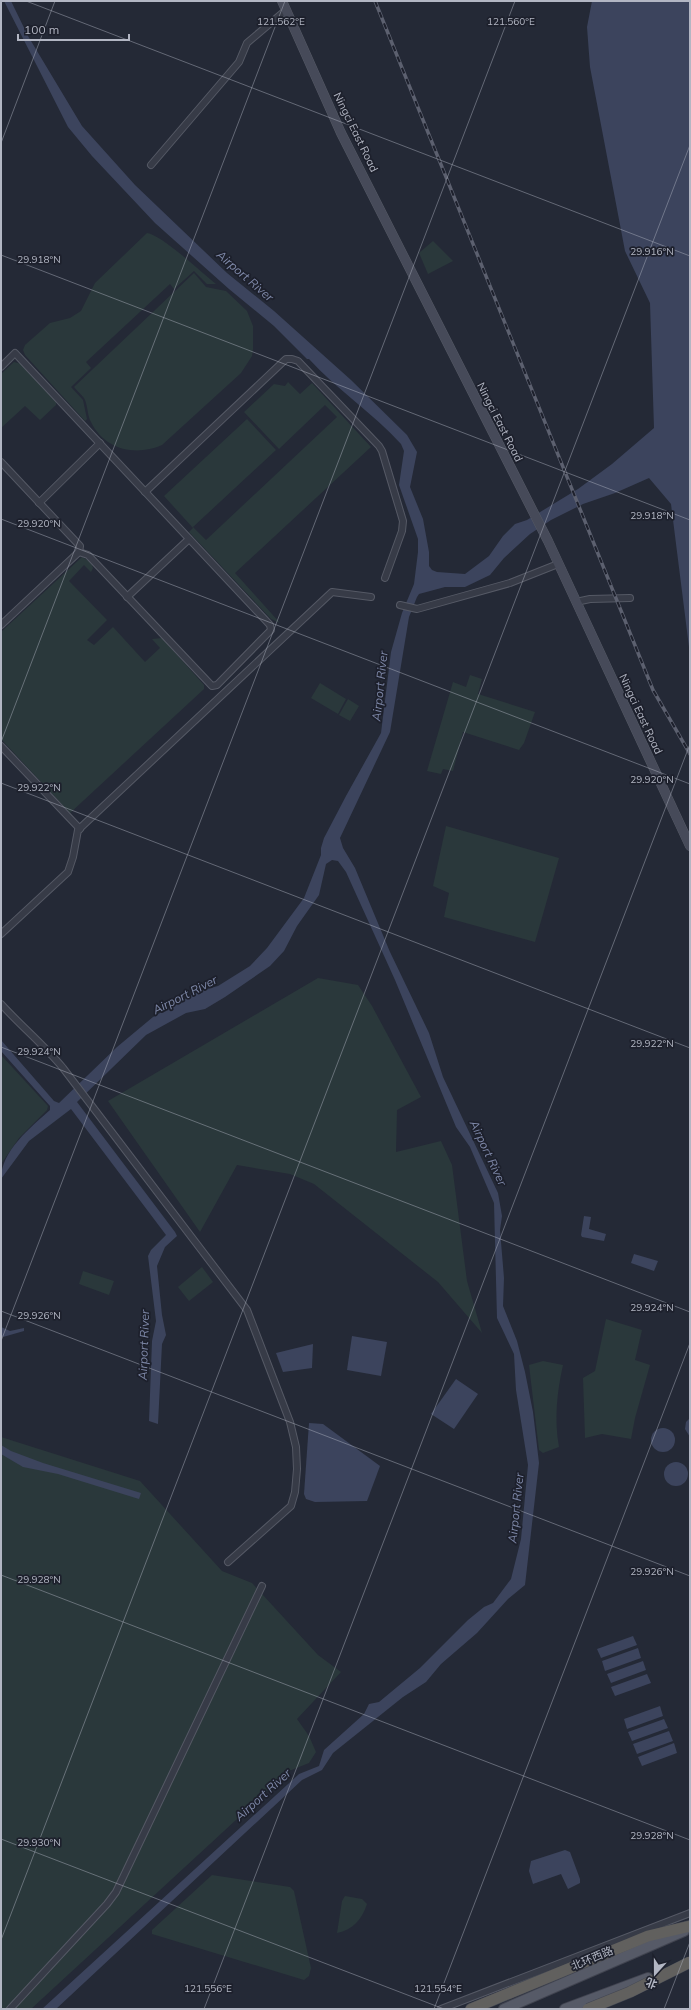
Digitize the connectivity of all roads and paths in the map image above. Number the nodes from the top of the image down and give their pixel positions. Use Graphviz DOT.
graph roads {
  1 [pos="284,5"];
  2 [pos="151,165"];
  3 [pos="1,367"];
  4 [pos="100,444"];
  5 [pos="1,462"];
  6 [pos="145,492"];
  7 [pos="39,503"];
  8 [pos="189,538"];
  9 [pos="79,552"];
  10 [pos="558,564"];
  11 [pos="385,578"];
  12 [pos="127,597"];
  13 [pos="371,597"];
  14 [pos="630,598"];
  15 [pos="576,602"];
  16 [pos="400,604"];
  17 [pos="1,625"];
  18 [pos="1,746"];
  19 [pos="80,829"];
  20 [pos="690,846"];
  21 [pos="1,934"];
  22 [pos="1,1004"];
  23 [pos="228,1562"];
  24 [pos="262,1586"];
  25 [pos="690,1913"];
  26 [pos="690,1927"];
  27 [pos="690,1963"];
  28 [pos="10,2009"];
  29 [pos="441,2009"];
  30 [pos="471,2009"];
  31 [pos="504,2009"];
  32 [pos="565,2009"];
  33 [pos="588,2009"];
  1 -- 2 [label="street"];
  1 -- 10 [label="main road, Ningci East Road"];
  3 -- 4 [label="street"];
  4 -- 6 [label="street"];
  4 -- 7 [label="street"];
  5 -- 7 [label="street"];
  6 -- 8 [label="street"];
  6 -- 11 [label="street"];
  7 -- 9 [label="street"];
  8 -- 12 [label="street"];
  8 -- 12 [label="street"];
  9 -- 12 [label="street"];
  9 -- 17 [label="street"];
  10 -- 15 [label="main road, Ningci East Road"];
  10 -- 16 [label="street"];
  13 -- 19 [label="street"];
  14 -- 15 [label="street"];
  15 -- 20 [label="main road, Ningci East Road"];
  18 -- 19 [label="street"];
  19 -- 21 [label="street"];
  22 -- 23 [label="street"];
  24 -- 28 [label="street"];
  25 -- 29 [label="street"];
  26 -- 30 [label="highway"];
  26 -- 31 [label="main road, 北环西路"];
  27 -- 32 [label="main road"];
  27 -- 33 [label="highway, bridge"];
}
